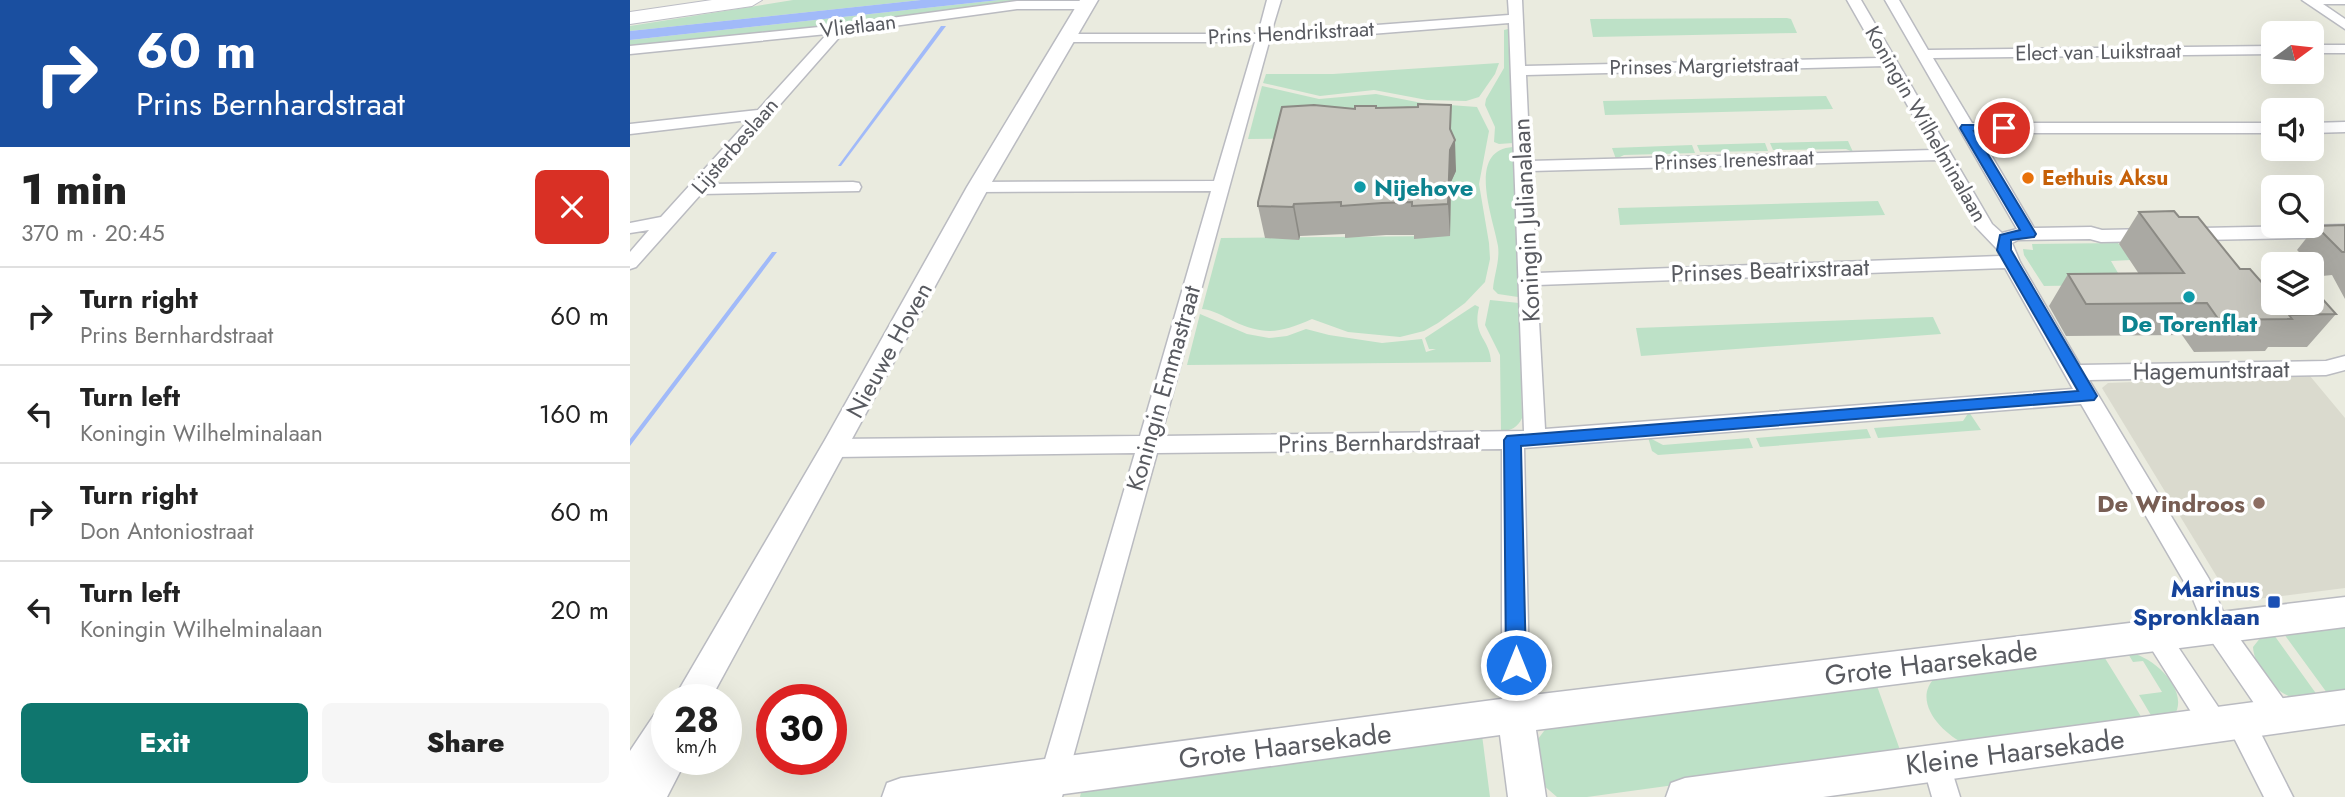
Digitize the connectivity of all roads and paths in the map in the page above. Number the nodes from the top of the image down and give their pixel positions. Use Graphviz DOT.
graph roads {
  1 [pos="683,0"];
  2 [pos="752,0"];
  3 [pos="1274,0"];
  4 [pos="1515,0"];
  5 [pos="1854,0"];
  6 [pos="1892,0"];
  7 [pos="2309,0"];
  8 [pos="2345,0"];
  9 [pos="1087,3"];
  10 [pos="630,5"];
  11 [pos="630,18"];
  12 [pos="1515,19"];
  13 [pos="2345,25"];
  14 [pos="839,29"];
  15 [pos="1067,38"];
  16 [pos="1262,38"];
  17 [pos="2324,49"];
  18 [pos="2345,49"];
  19 [pos="630,50"];
  20 [pos="2261,50"];
  21 [pos="1923,54"];
  22 [pos="1889,62"];
  23 [pos="1519,71"];
  24 [pos="762,114"];
  25 [pos="2345,127"];
  26 [pos="1966,128"];
  27 [pos="2261,128"];
  28 [pos="2324,128"];
  29 [pos="630,130"];
  30 [pos="1943,155"];
  31 [pos="1524,166"];
  32 [pos="1220,186"];
  33 [pos="853,187"];
  34 [pos="978,187"];
  35 [pos="698,189"];
  36 [pos="666,222"];
  37 [pos="630,228"];
  38 [pos="2345,231"];
  39 [pos="2029,234"];
  40 [pos="2008,248"];
  41 [pos="630,263"];
  42 [pos="1530,279"];
  43 [pos="2345,363"];
  44 [pos="2076,373"];
  45 [pos="2089,396"];
  46 [pos="1524,440"];
  47 [pos="1147,445"];
  48 [pos="835,448"];
  49 [pos="2345,612"];
  50 [pos="2217,628"];
  51 [pos="2157,637"];
  52 [pos="700,684"];
  53 [pos="2345,707"];
  54 [pos="1516,715"];
  55 [pos="2279,716"];
  56 [pos="2227,723"];
  57 [pos="651,753"];
  58 [pos="1936,762"];
  59 [pos="658,775"];
  60 [pos="630,785"];
  61 [pos="1050,787"];
  62 [pos="646,797"];
  63 [pos="901,797"];
  64 [pos="1527,797"];
  65 [pos="1685,797"];
  66 [pos="1946,797"];
  67 [pos="2278,797"];
  1 -- 10 [label="main road"];
  2 -- 11 [label="main road"];
  3 -- 16 [label="street, Koningin Emmastraat"];
  4 -- 12 [label="street, Koningin Julianalaan"];
  5 -- 22 [label="street, Koningin Wilhelminalaan"];
  6 -- 21 [label="street, Koningin Wilhelminalaan"];
  7 -- 8 [label="street"];
  7 -- 13 [label="street"];
  9 -- 14 [label="street, Vlietlaan"];
  9 -- 15 [label="street, Nieuwe Hoven"];
  12 -- 16 [label="street, Prins Hendrikstraat"];
  12 -- 23 [label="street, Koningin Julianalaan"];
  14 -- 19 [label="street, Vlietlaan"];
  14 -- 24 [label="street, Lijsterbeslaan"];
  15 -- 16 [label="street, Prins Hendrikstraat"];
  15 -- 34 [label="street, Nieuwe Hoven"];
  16 -- 32 [label="street, Koningin Emmastraat"];
  17 -- 18 [label="street"];
  20 -- 21 [label="street, Elect van Luikstraat"];
  21 -- 26 [label="street, Koningin Wilhelminalaan"];
  22 -- 23 [label="street, Prinses Margrietstraat"];
  22 -- 30 [label="street, Koningin Wilhelminalaan"];
  23 -- 31 [label="street, Koningin Julianalaan"];
  24 -- 29 [label="street"];
  24 -- 35 [label="street, Lijsterbeslaan"];
  25 -- 28 [label="street"];
  26 -- 27 [label="street"];
  26 -- 39 [label="street, Koningin Wilhelminalaan"];
  30 -- 31 [label="street, Prinses Irenestraat"];
  30 -- 40 [label="street, Koningin Wilhelminalaan"];
  31 -- 42 [label="street, Koningin Julianalaan"];
  32 -- 34 [label="street"];
  32 -- 47 [label="street, Koningin Emmastraat"];
  33 -- 35 [label="street"];
  34 -- 48 [label="street, Nieuwe Hoven"];
  35 -- 36 [label="street, Lijsterbeslaan"];
  36 -- 37 [label="street"];
  36 -- 41 [label="street, Lijsterbeslaan"];
  38 -- 39 [label="street, Prinses Beatrixstraat"];
  39 -- 40 [label="street, Prinses Beatrixstraat"];
  40 -- 42 [label="street, Prinses Beatrixstraat"];
  40 -- 44 [label="street, Koningin Wilhelminalaan"];
  42 -- 46 [label="street, Koningin Julianalaan"];
  43 -- 44 [label="street, Hagemuntstraat"];
  44 -- 45 [label="street, Koningin Wilhelminalaan"];
  45 -- 46 [label="street, Prins Bernhardstraat"];
  45 -- 50 [label="street, Koningin Wilhelminalaan"];
  46 -- 47 [label="street, Prins Bernhardstraat"];
  46 -- 54 [label="street, Koningin Julianalaan"];
  47 -- 48 [label="street, Prins Bernhardstraat"];
  47 -- 61 [label="street, Koningin Emmastraat"];
  48 -- 52 [label="street, Nieuwe Hoven"];
  49 -- 50 [label="street, Grote Haarsekade"];
  50 -- 51 [label="street, Grote Haarsekade"];
  50 -- 55 [label="street, Koningin Wilhelminalaan"];
  51 -- 54 [label="street, Grote Haarsekade"];
  51 -- 56 [label="street"];
  53 -- 55 [label="street, Kleine Haarsekade"];
  54 -- 61 [label="street, Grote Haarsekade"];
  54 -- 64 [label="street"];
  55 -- 56 [label="street, Kleine Haarsekade"];
  56 -- 58 [label="street, Kleine Haarsekade"];
  56 -- 67 [label="street"];
  57 -- 60 [label="street"];
  58 -- 65 [label="street, Kleine Haarsekade"];
  58 -- 66 [label="street"];
  59 -- 62 [label="street"];
  61 -- 63 [label="street, Grote Haarsekade"];
}
